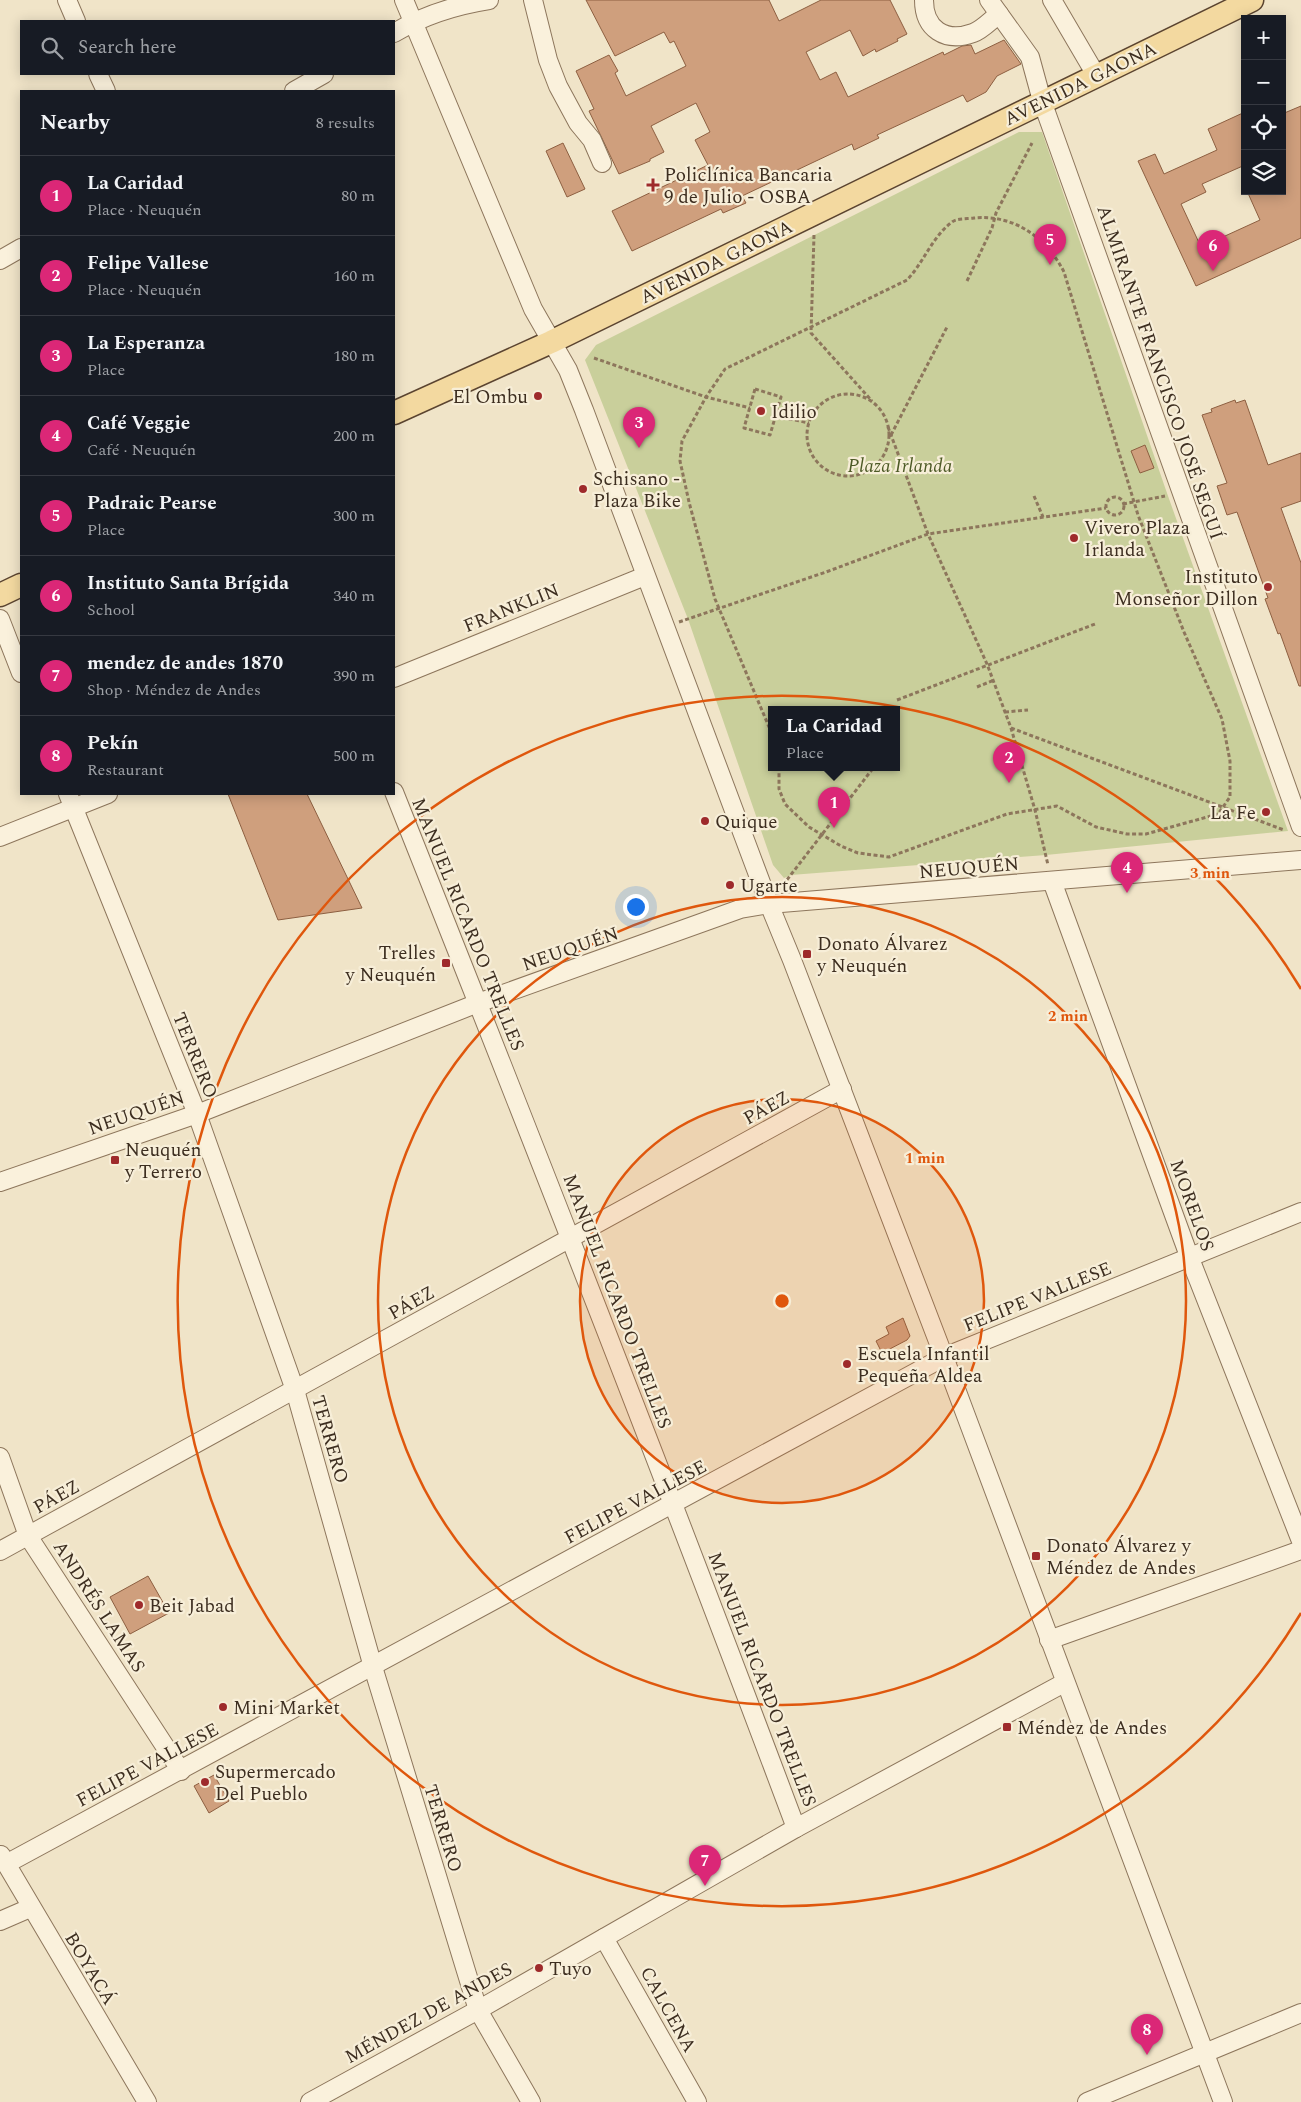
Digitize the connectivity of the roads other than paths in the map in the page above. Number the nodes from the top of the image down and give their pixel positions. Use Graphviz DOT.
graph roads {
  1 [pos="67,0"];
  2 [pos="404,0"];
  3 [pos="489,0"];
  4 [pos="533,0"];
  5 [pos="924,0"];
  6 [pos="1052,0"];
  7 [pos="1252,0"];
  8 [pos="994,7"];
  9 [pos="76,20"];
  10 [pos="413,22"];
  11 [pos="395,31"];
  12 [pos="98,75"];
  13 [pos="322,75"];
  14 [pos="1096,75"];
  15 [pos="106,90"];
  16 [pos="296,90"];
  17 [pos="1042,101"];
  18 [pos="602,163"];
  19 [pos="20,249"];
  20 [pos="0,260"];
  21 [pos="551,342"];
  22 [pos="395,413"];
  23 [pos="645,576"];
  24 [pos="20,585"];
  25 [pos="0,595"];
  26 [pos="0,619"];
  27 [pos="20,670"];
  28 [pos="395,678"];
  29 [pos="103,795"];
  30 [pos="395,795"];
  31 [pos="71,801"];
  32 [pos="1294,829"];
  33 [pos="0,837"];
  34 [pos="1301,860"];
  35 [pos="1052,881"];
  36 [pos="769,904"];
  37 [pos="478,1003"];
  38 [pos="842,1089"];
  39 [pos="197,1114"];
  40 [pos="0,1182"];
  41 [pos="1301,1212"];
  42 [pos="571,1238"];
  43 [pos="1190,1256"];
  44 [pos="944,1357"];
  45 [pos="295,1390"];
  46 [pos="0,1457"];
  47 [pos="674,1504"];
  48 [pos="28,1536"];
  49 [pos="1301,1541"];
  50 [pos="1301,1550"];
  51 [pos="0,1551"];
  52 [pos="1049,1640"];
  53 [pos="373,1667"];
  54 [pos="1064,1683"];
  55 [pos="181,1771"];
  56 [pos="796,1828"];
  57 [pos="3,1859"];
  58 [pos="30,1908"];
  59 [pos="0,1921"];
  60 [pos="604,1938"];
  61 [pos="478,2010"];
  62 [pos="1301,2013"];
  63 [pos="1204,2052"];
  64 [pos="147,2102"];
  65 [pos="310,2102"];
  66 [pos="531,2102"];
  67 [pos="697,2102"];
  68 [pos="1087,2102"];
  69 [pos="1223,2102"];
  1 -- 9 [label="street"];
  2 -- 10 [label="street"];
  3 -- 10 [label="street"];
  4 -- 18 [label="street"];
  5 -- 8 [label="street"];
  6 -- 14 [label="street"];
  7 -- 14 [label="main road, AVENIDA GAONA"];
  8 -- 17 [label="street, ALMIRANTE FRANCISCO JOSÉ SEGUÍ"];
  10 -- 11 [label="street"];
  10 -- 21 [label="street"];
  12 -- 15 [label="street"];
  13 -- 16 [label="street"];
  14 -- 17 [label="main road, AVENIDA GAONA"];
  17 -- 21 [label="main road, AVENIDA GAONA"];
  17 -- 32 [label="street, ALMIRANTE FRANCISCO JOSÉ SEGUÍ"];
  19 -- 20 [label="street"];
  21 -- 22 [label="main road, AVENIDA GAONA"];
  21 -- 23 [label="street"];
  23 -- 28 [label="street, FRANKLIN"];
  23 -- 36 [label="street"];
  24 -- 25 [label="main road"];
  26 -- 27 [label="street"];
  29 -- 31 [label="street"];
  30 -- 37 [label="street, MANUEL RICARDO TRELLES"];
  31 -- 33 [label="street"];
  31 -- 39 [label="street, TERRERO"];
  34 -- 35 [label="street, NEUQUÉN"];
  35 -- 36 [label="street, NEUQUÉN"];
  35 -- 43 [label="street, MORELOS"];
  36 -- 37 [label="street, NEUQUÉN"];
  36 -- 38 [label="street"];
  37 -- 39 [label="street, NEUQUÉN"];
  37 -- 42 [label="street, MANUEL RICARDO TRELLES"];
  38 -- 42 [label="street, PÁEZ"];
  38 -- 44 [label="street"];
  39 -- 40 [label="street, NEUQUÉN"];
  39 -- 45 [label="street, TERRERO"];
  41 -- 43 [label="street, FELIPE VALLESE"];
  42 -- 45 [label="street, PÁEZ"];
  42 -- 47 [label="street, MANUEL RICARDO TRELLES"];
  43 -- 44 [label="street, FELIPE VALLESE"];
  43 -- 49 [label="street, MORELOS"];
  44 -- 47 [label="street, FELIPE VALLESE"];
  44 -- 52 [label="street"];
  45 -- 48 [label="street, PÁEZ"];
  45 -- 53 [label="street, TERRERO"];
  46 -- 48 [label="street, ANDRÉS LAMAS"];
  47 -- 53 [label="street, FELIPE VALLESE"];
  47 -- 56 [label="street, MANUEL RICARDO TRELLES"];
  48 -- 51 [label="street, PÁEZ"];
  48 -- 55 [label="street, ANDRÉS LAMAS"];
  50 -- 52 [label="street"];
  52 -- 54 [label="street"];
  53 -- 55 [label="street, FELIPE VALLESE"];
  53 -- 61 [label="street, TERRERO"];
  54 -- 56 [label="street, MÉNDEZ DE ANDES"];
  54 -- 63 [label="street"];
  55 -- 57 [label="street, FELIPE VALLESE"];
  56 -- 60 [label="street, MÉNDEZ DE ANDES"];
  57 -- 58 [label="street, BOYACÁ"];
  58 -- 59 [label="street"];
  58 -- 64 [label="street, BOYACÁ"];
  60 -- 61 [label="street, MÉNDEZ DE ANDES"];
  60 -- 67 [label="street, CALCENA"];
  61 -- 65 [label="street, MÉNDEZ DE ANDES"];
  61 -- 66 [label="street, TERRERO"];
  62 -- 63 [label="street"];
  63 -- 68 [label="street"];
  63 -- 69 [label="street"];
}
